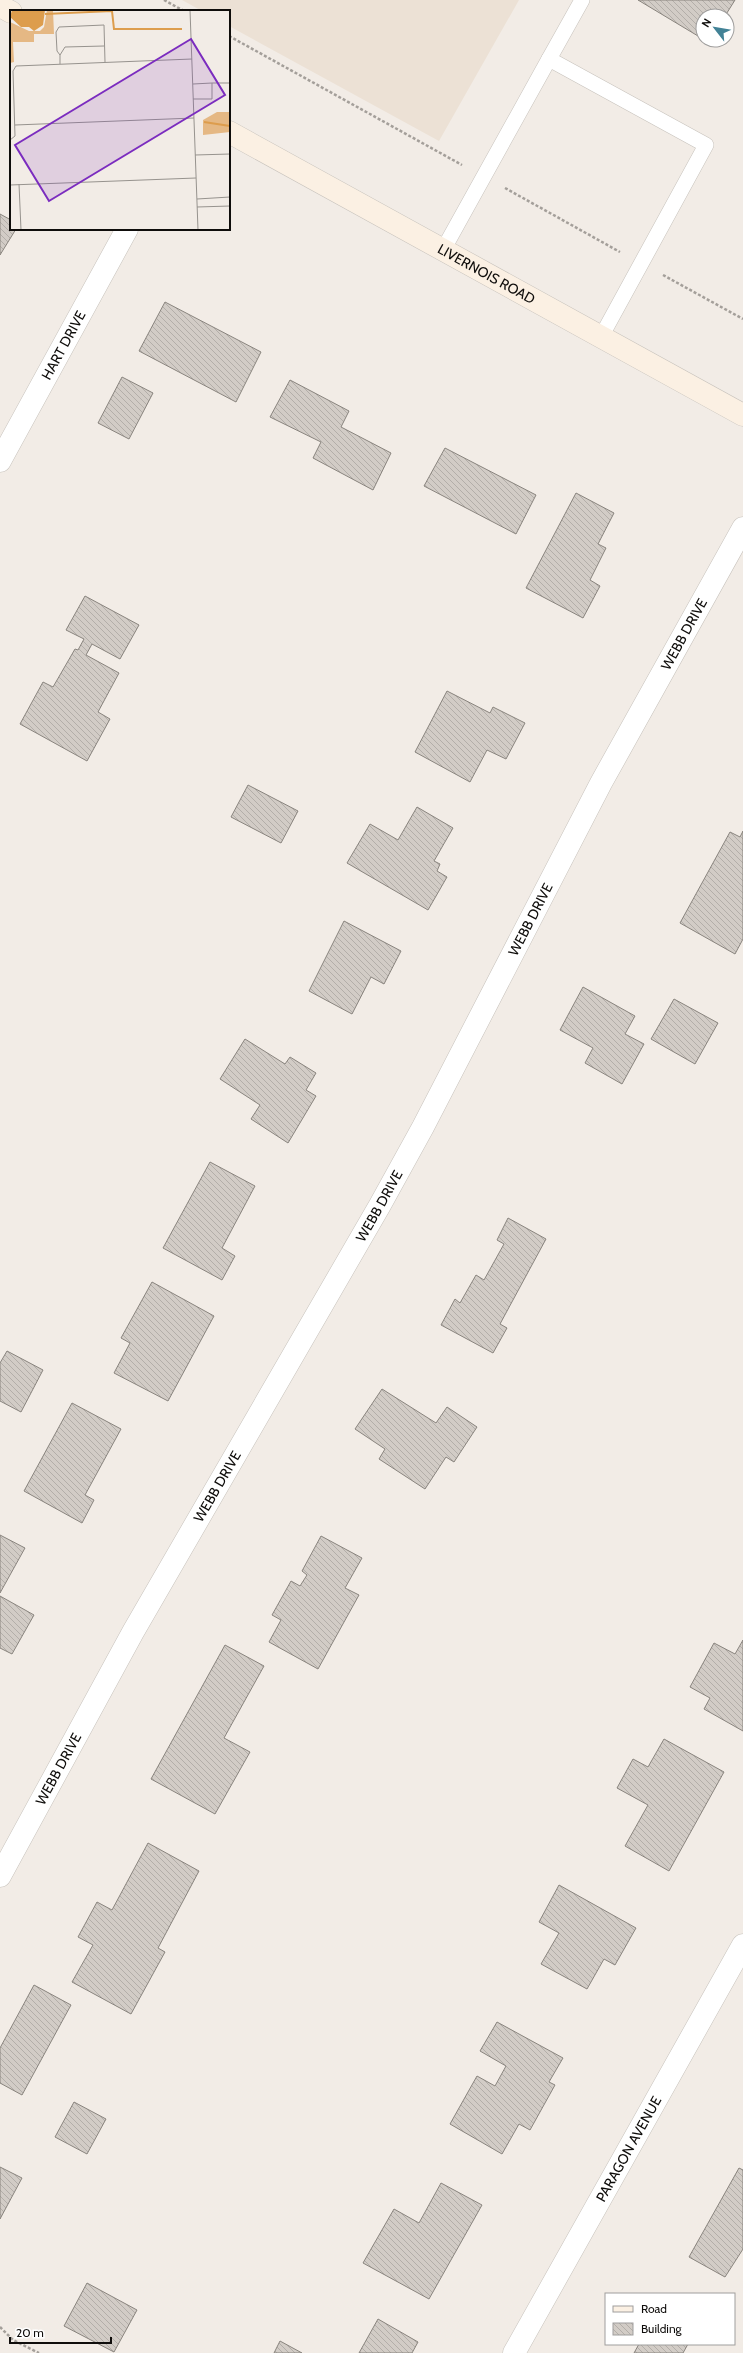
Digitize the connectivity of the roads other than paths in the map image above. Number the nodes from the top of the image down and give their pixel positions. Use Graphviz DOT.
graph roads {
  1 [pos="582,0"];
  2 [pos="0,6"];
  3 [pos="10,11"];
  4 [pos="549,59"];
  5 [pos="230,133"];
  6 [pos="127,230"];
  7 [pos="443,250"];
  8 [pos="601,337"];
  9 [pos="743,415"];
  10 [pos="0,461"];
  11 [pos="743,528"];
  12 [pos="0,1876"];
  13 [pos="743,1945"];
  14 [pos="514,2353"];
  1 -- 4 [label="lane"];
  2 -- 3 [label="main road"];
  4 -- 7 [label="lane"];
  4 -- 8 [label="lane"];
  5 -- 7 [label="main road, LIVERNOIS ROAD"];
  6 -- 10 [label="street, HART DRIVE"];
  7 -- 8 [label="main road, LIVERNOIS ROAD"];
  8 -- 9 [label="main road, LIVERNOIS ROAD"];
  11 -- 12 [label="street, WEBB DRIVE"];
  13 -- 14 [label="street, PARAGON AVENUE"];
}
